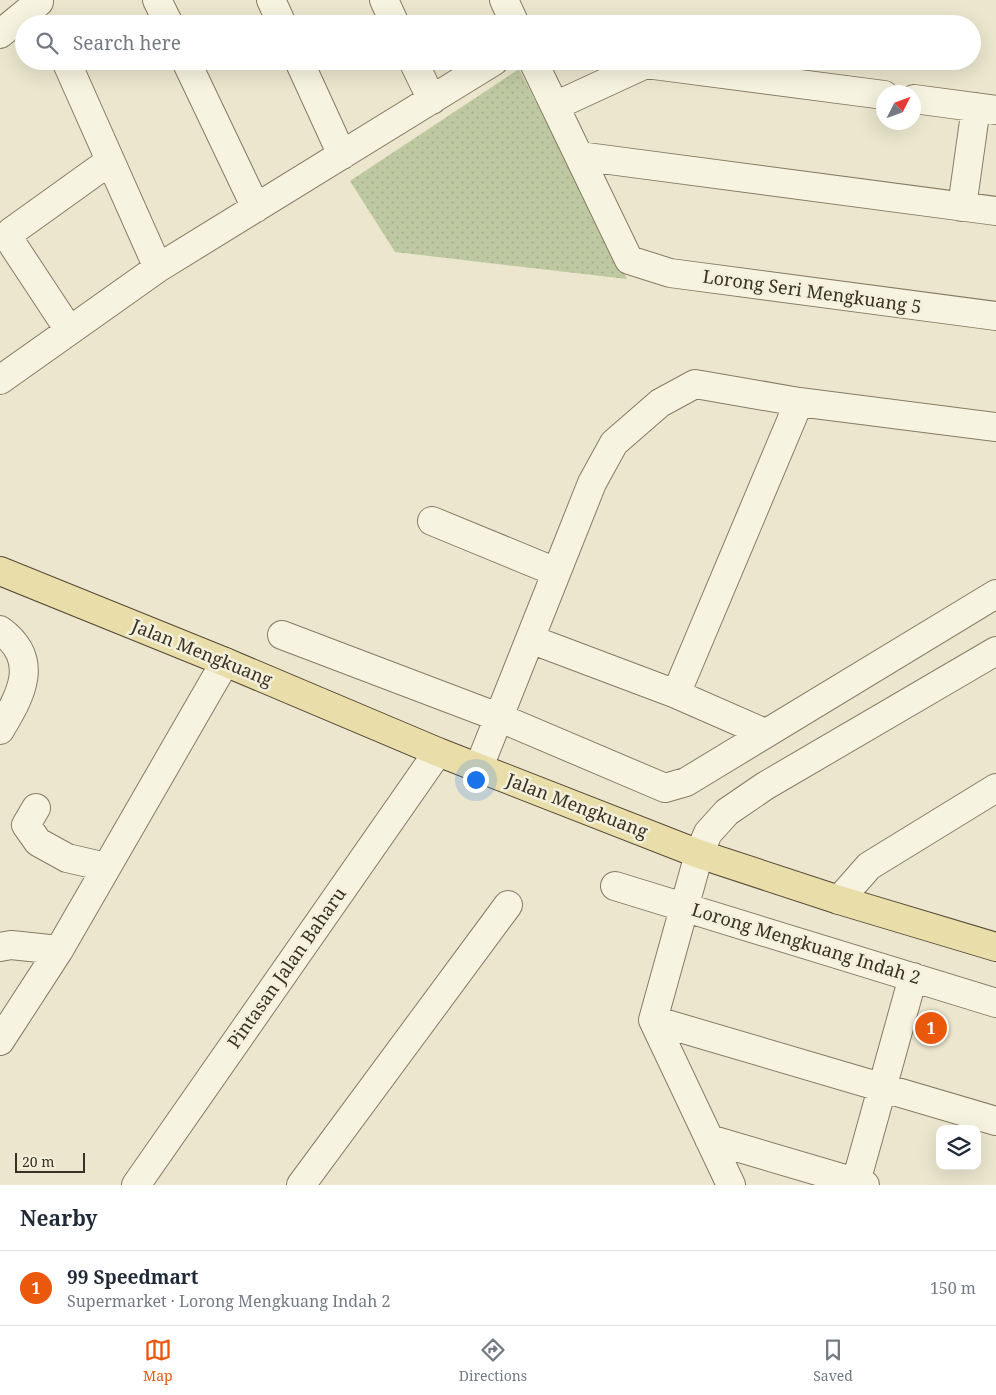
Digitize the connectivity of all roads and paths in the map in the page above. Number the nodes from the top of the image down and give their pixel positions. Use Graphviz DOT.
graph roads {
  1 [pos="158,0"];
  2 [pos="271,0"];
  3 [pos="384,0"];
  4 [pos="504,0"];
  5 [pos="42,8"];
  6 [pos="31,15"];
  7 [pos="165,15"];
  8 [pos="278,15"];
  9 [pos="392,15"];
  10 [pos="511,15"];
  11 [pos="15,25"];
  12 [pos="0,34"];
  13 [pos="70,70"];
  14 [pos="190,70"];
  15 [pos="303,70"];
  16 [pos="417,70"];
  17 [pos="480,70"];
  18 [pos="537,70"];
  19 [pos="633,70"];
  20 [pos="692,70"];
  21 [pos="876,94"];
  22 [pos="432,100"];
  23 [pos="921,100"];
  24 [pos="555,106"];
  25 [pos="986,108"];
  26 [pos="342,155"];
  27 [pos="579,156"];
  28 [pos="110,161"];
  29 [pos="962,207"];
  30 [pos="256,208"];
  31 [pos="996,211"];
  32 [pos="158,268"];
  33 [pos="996,316"];
  34 [pos="69,330"];
  35 [pos="0,380"];
  36 [pos="799,402"];
  37 [pos="996,427"];
  38 [pos="432,521"];
  39 [pos="0,571"];
  40 [pos="556,572"];
  41 [pos="996,594"];
  42 [pos="0,630"];
  43 [pos="282,635"];
  44 [pos="530,639"];
  45 [pos="996,651"];
  46 [pos="225,662"];
  47 [pos="676,694"];
  48 [pos="498,718"];
  49 [pos="0,730"];
  50 [pos="765,733"];
  51 [pos="438,752"];
  52 [pos="479,767"];
  53 [pos="996,788"];
  54 [pos="36,808"];
  55 [pos="699,854"];
  56 [pos="106,867"];
  57 [pos="616,886"];
  58 [pos="839,900"];
  59 [pos="508,904"];
  60 [pos="685,906"];
  61 [pos="0,947"];
  62 [pos="996,947"];
  63 [pos="59,950"];
  64 [pos="913,977"];
  65 [pos="996,1002"];
  66 [pos="653,1020"];
  67 [pos="0,1041"];
  68 [pos="882,1088"];
  69 [pos="996,1121"];
  70 [pos="709,1139"];
  71 [pos="860,1184"];
  72 [pos="136,1185"];
  73 [pos="301,1185"];
  74 [pos="730,1185"];
  1 -- 7 [label="street"];
  2 -- 8 [label="street"];
  3 -- 9 [label="street"];
  4 -- 10 [label="street"];
  5 -- 6 [label="street"];
  11 -- 12 [label="street"];
  13 -- 28 [label="street"];
  14 -- 30 [label="street"];
  15 -- 26 [label="street"];
  16 -- 22 [label="street"];
  17 -- 22 [label="street"];
  18 -- 24 [label="street"];
  19 -- 24 [label="street"];
  20 -- 21 [label="street"];
  22 -- 26 [label="street"];
  23 -- 25 [label="street"];
  24 -- 27 [label="street"];
  25 -- 29 [label="street"];
  26 -- 30 [label="street"];
  27 -- 29 [label="street"];
  27 -- 33 [label="street, Lorong Seri Mengkuang 5"];
  28 -- 32 [label="street"];
  28 -- 34 [label="street"];
  29 -- 31 [label="street"];
  30 -- 32 [label="street"];
  32 -- 34 [label="street"];
  34 -- 35 [label="street"];
  36 -- 37 [label="street"];
  36 -- 40 [label="street"];
  36 -- 47 [label="street"];
  38 -- 40 [label="street"];
  39 -- 46 [label="main road, Jalan Mengkuang"];
  40 -- 44 [label="street"];
  41 -- 50 [label="street"];
  42 -- 49 [label="street"];
  43 -- 48 [label="street"];
  44 -- 47 [label="street"];
  44 -- 48 [label="street"];
  45 -- 55 [label="street"];
  46 -- 51 [label="main road, Jalan Mengkuang"];
  46 -- 56 [label="street"];
  47 -- 50 [label="street"];
  48 -- 50 [label="street"];
  48 -- 52 [label="street"];
  51 -- 52 [label="main road, Jalan Mengkuang"];
  51 -- 72 [label="street, Pintasan Jalan Baharu"];
  52 -- 55 [label="main road, Jalan Mengkuang"];
  53 -- 58 [label="street"];
  54 -- 56 [label="street"];
  55 -- 58 [label="main road, Jalan Mengkuang"];
  55 -- 60 [label="street"];
  56 -- 63 [label="street"];
  57 -- 60 [label="street, Lorong Mengkuang Indah 2"];
  58 -- 62 [label="main road, Jalan Mengkuang"];
  59 -- 73 [label="street"];
  60 -- 64 [label="street, Lorong Mengkuang Indah 2"];
  60 -- 66 [label="street"];
  61 -- 63 [label="street"];
  63 -- 67 [label="street"];
  64 -- 65 [label="street, Lorong Mengkuang Indah 2"];
  64 -- 68 [label="street"];
  66 -- 68 [label="street"];
  66 -- 70 [label="street"];
  68 -- 69 [label="street"];
  68 -- 71 [label="street"];
  70 -- 71 [label="street"];
  70 -- 74 [label="street"];
}
